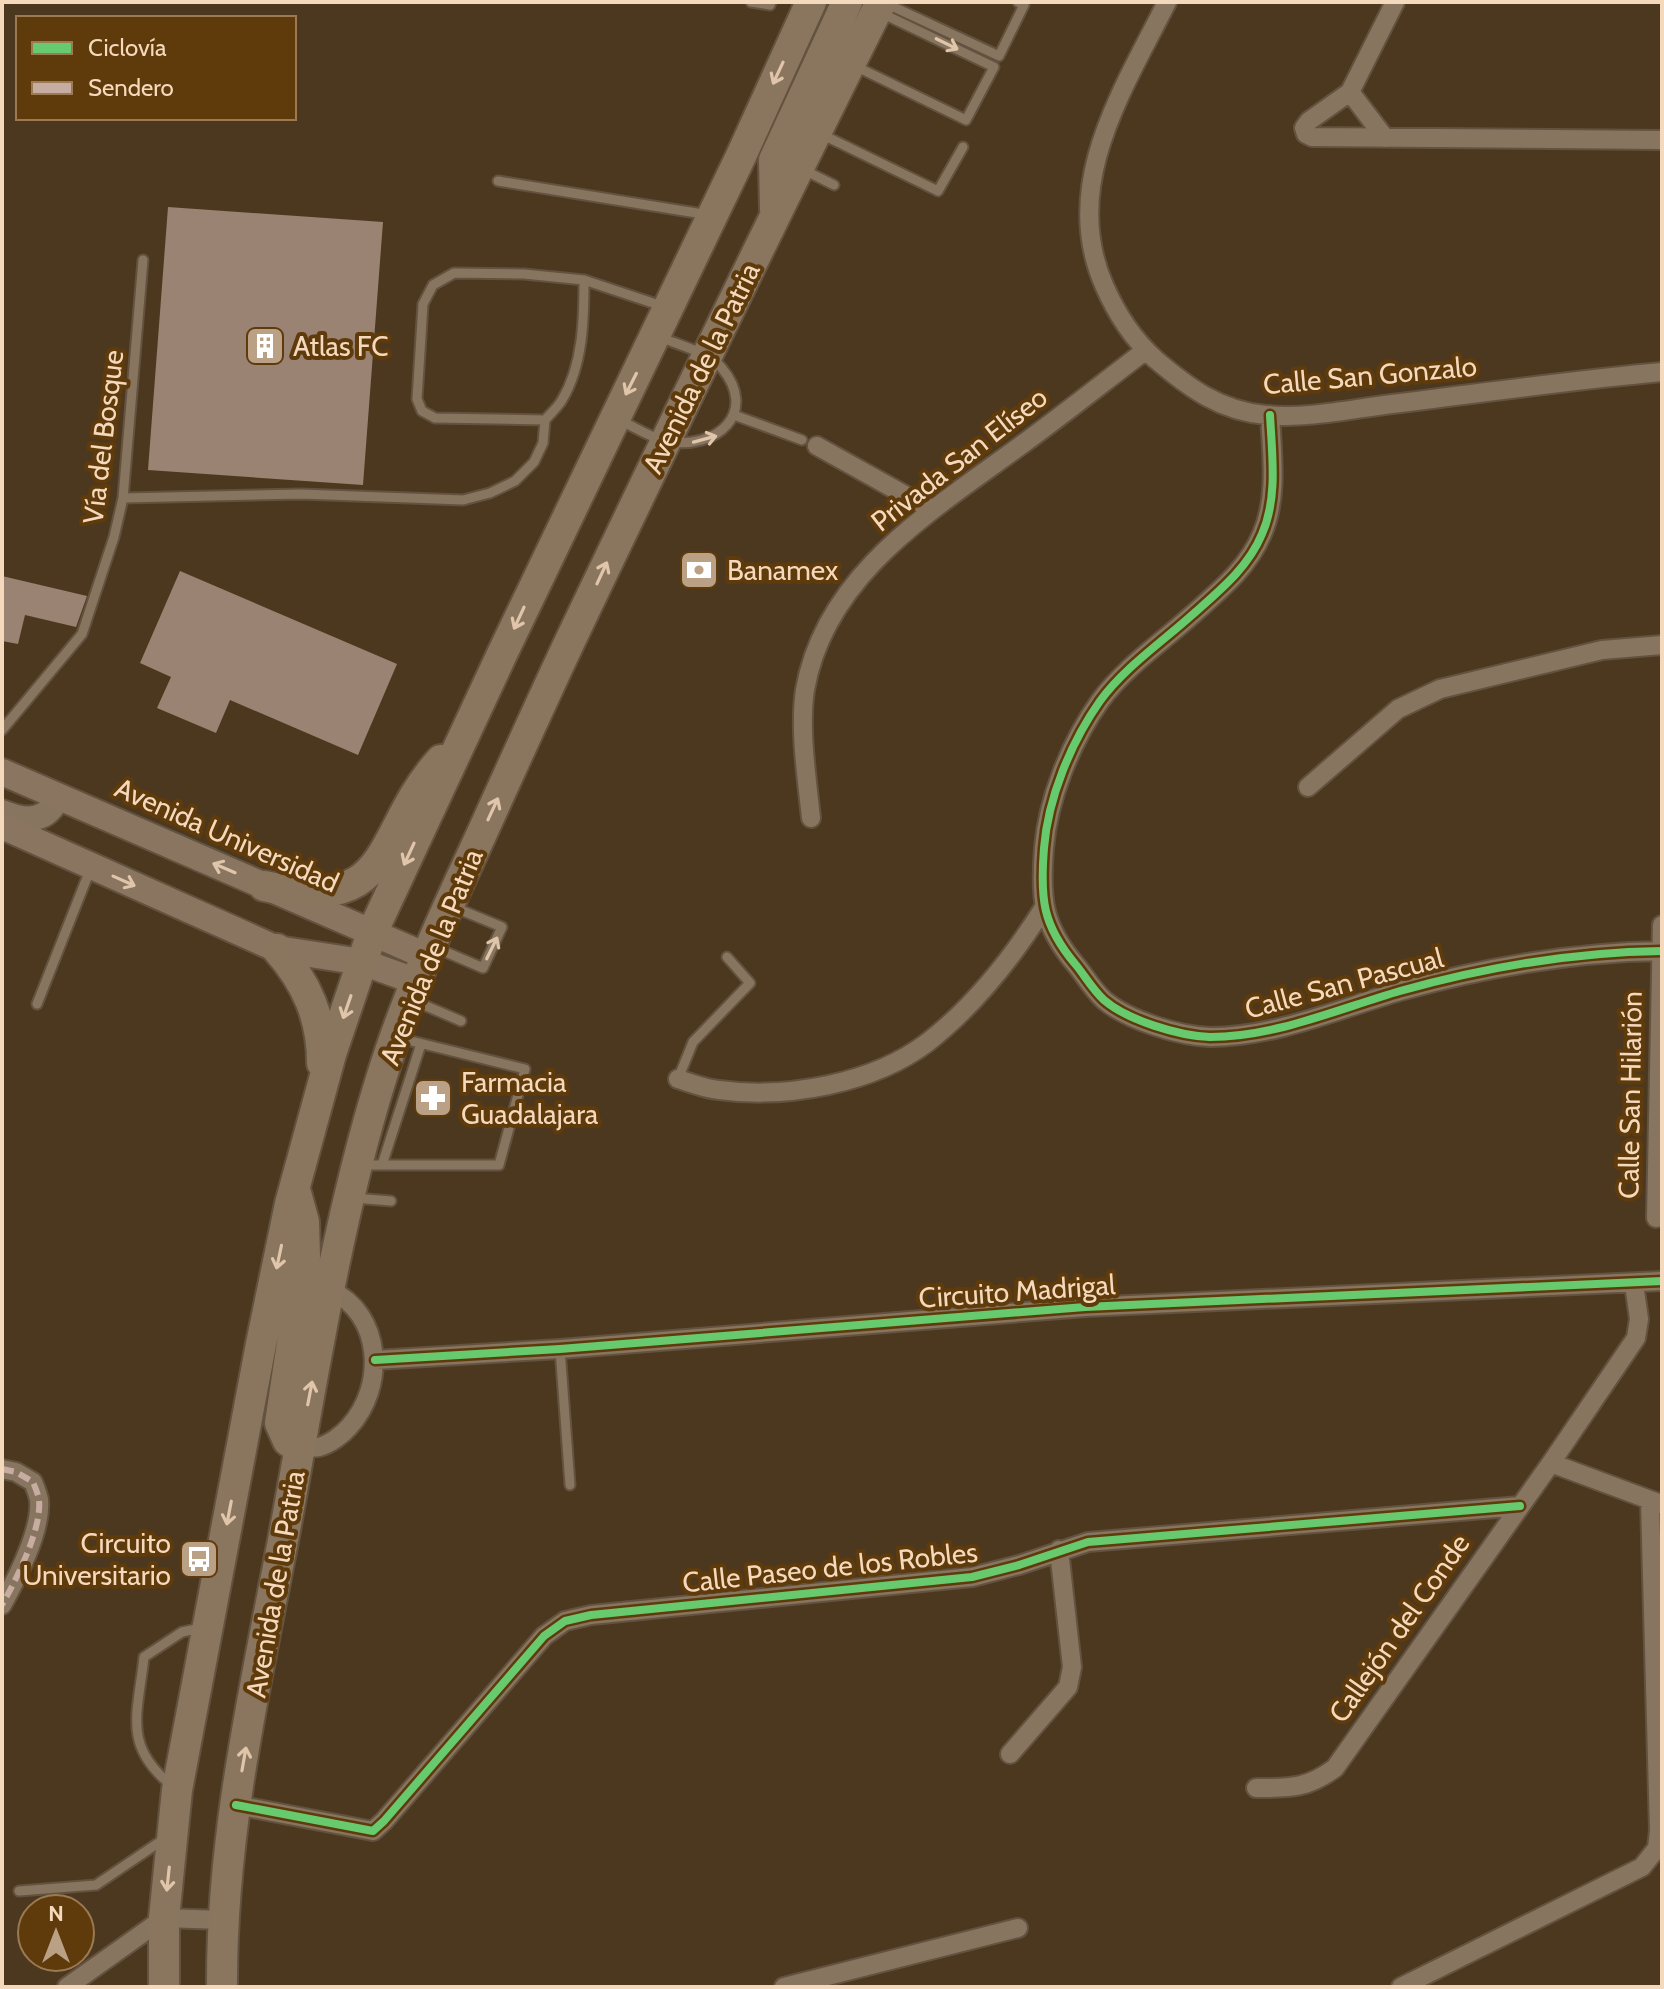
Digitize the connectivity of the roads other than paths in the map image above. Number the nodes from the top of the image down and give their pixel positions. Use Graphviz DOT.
graph roads {
  1 [pos="751,2"];
  2 [pos="771,2"];
  3 [pos="811,2"];
  4 [pos="847,2"];
  5 [pos="1018,2"];
  6 [pos="1167,2"];
  7 [pos="1395,2"];
  8 [pos="880,5"];
  9 [pos="850,64"];
  10 [pos="1350,92"];
  11 [pos="816,131"];
  12 [pos="1385,138"];
  13 [pos="1662,140"];
  14 [pos="963,147"];
  15 [pos="799,167"];
  16 [pos="498,181"];
  17 [pos="834,185"];
  18 [pos="712,215"];
  19 [pos="775,215"];
  20 [pos="143,260"];
  21 [pos="584,280"];
  22 [pos="662,322"];
  23 [pos="1146,350"];
  24 [pos="707,358"];
  25 [pos="1662,372"];
  26 [pos="734,415"];
  27 [pos="1270,415"];
  28 [pos="614,417"];
  29 [pos="545,420"];
  30 [pos="665,441"];
  31 [pos="810,443"];
  32 [pos="123,498"];
  33 [pos="932,510"];
  34 [pos="1662,645"];
  35 [pos="2,730"];
  36 [pos="462,740"];
  37 [pos="2,772"];
  38 [pos="1308,787"];
  39 [pos="58,796"];
  40 [pos="2,812"];
  41 [pos="811,818"];
  42 [pos="2,826"];
  43 [pos="92,866"];
  44 [pos="264,886"];
  45 [pos="448,905"];
  46 [pos="1043,909"];
  47 [pos="1662,925"];
  48 [pos="372,933"];
  49 [pos="277,949"];
  50 [pos="1661,951"];
  51 [pos="727,957"];
  52 [pos="362,962"];
  53 [pos="420,970"];
  54 [pos="37,1004"];
  55 [pos="461,1021"];
  56 [pos="408,1041"];
  57 [pos="678,1079"];
  58 [pos="315,1113"];
  59 [pos="370,1165"];
  60 [pos="294,1187"];
  61 [pos="350,1198"];
  62 [pos="391,1201"];
  63 [pos="1656,1218"];
  64 [pos="1662,1281"];
  65 [pos="1634,1284"];
  66 [pos="330,1290"];
  67 [pos="560,1349"];
  68 [pos="375,1360"];
  69 [pos="300,1448"];
  70 [pos="1551,1463"];
  71 [pos="2,1469"];
  72 [pos="570,1485"];
  73 [pos="1656,1502"];
  74 [pos="1520,1506"];
  75 [pos="1059,1550"];
  76 [pos="2,1605"];
  77 [pos="208,1626"];
  78 [pos="1010,1754"];
  79 [pos="1256,1788"];
  80 [pos="177,1790"];
  81 [pos="236,1805"];
  82 [pos="173,1833"];
  83 [pos="19,1891"];
  84 [pos="164,1918"];
  85 [pos="222,1920"];
  86 [pos="1018,1928"];
  87 [pos="67,1987"];
  88 [pos="164,1987"];
  89 [pos="222,1987"];
  90 [pos="784,1987"];
  91 [pos="1401,1987"];
  1 -- 2 [label="lane"];
  3 -- 18 [label="main road, Avenida de la Patria, one-way"];
  4 -- 19 [label="main road"];
  5 -- 8 [label="lane"];
  6 -- 23 [label="street, Calle San Gonzalo"];
  7 -- 10 [label="street"];
  8 -- 9 [label="main road, Avenida de la Patria"];
  8 -- 9 [label="lane, one-way"];
  9 -- 11 [label="main road, Avenida de la Patria"];
  10 -- 12 [label="street"];
  10 -- 12 [label="street"];
  11 -- 14 [label="lane"];
  11 -- 15 [label="main road, Avenida de la Patria"];
  12 -- 13 [label="street"];
  15 -- 17 [label="lane"];
  15 -- 19 [label="main road, Avenida de la Patria"];
  16 -- 18 [label="lane"];
  18 -- 22 [label="main road, Avenida de la Patria"];
  19 -- 24 [label="main road, Avenida de la Patria"];
  20 -- 32 [label="lane, Vía del Bosque"];
  21 -- 22 [label="lane"];
  21 -- 29 [label="lane"];
  21 -- 29 [label="lane"];
  22 -- 24 [label="lane"];
  22 -- 28 [label="main road, Avenida de la Patria, one-way"];
  23 -- 27 [label="street, Calle San Gonzalo"];
  23 -- 33 [label="street, Privada San Elíseo"];
  24 -- 26 [label="lane"];
  24 -- 30 [label="main road, Avenida de la Patria"];
  25 -- 27 [label="street, Calle San Gonzalo"];
  30 -- 26 [label="lane, one-way"];
  26 -- 31 [label="lane"];
  27 -- 46 [label="street, Calle San Pascual"];
  28 -- 30 [label="lane"];
  28 -- 36 [label="main road, Avenida de la Patria, one-way"];
  29 -- 32 [label="lane"];
  45 -- 30 [label="main road, Avenida de la Patria, one-way"];
  31 -- 33 [label="street"];
  32 -- 35 [label="lane, Vía del Bosque"];
  33 -- 41 [label="street, Privada San Elíseo"];
  34 -- 38 [label="street"];
  36 -- 44 [label="main road"];
  36 -- 48 [label="main road, Avenida de la Patria, one-way"];
  37 -- 39 [label="main road, Avenida Universidad"];
  39 -- 40 [label="street"];
  44 -- 39 [label="main road, Avenida Universidad, one-way"];
  42 -- 43 [label="main road"];
  43 -- 49 [label="main road, one-way"];
  43 -- 54 [label="lane"];
  44 -- 48 [label="main road, Avenida Universidad"];
  45 -- 53 [label="main road, Avenida de la Patria"];
  53 -- 45 [label="lane, one-way"];
  46 -- 50 [label="street, Calle San Pascual"];
  46 -- 57 [label="street"];
  47 -- 50 [label="street, Calle San Hilarión"];
  48 -- 52 [label="main road, Avenida de la Patria"];
  48 -- 53 [label="main road, Avenida Universidad"];
  49 -- 52 [label="main road"];
  49 -- 58 [label="main road"];
  50 -- 63 [label="street, Calle San Hilarión"];
  51 -- 57 [label="lane"];
  52 -- 53 [label="main road"];
  52 -- 58 [label="main road, Avenida de la Patria, one-way"];
  53 -- 55 [label="lane"];
  53 -- 56 [label="main road, Avenida de la Patria"];
  56 -- 59 [label="main road, Avenida de la Patria"];
  56 -- 59 [label="lane"];
  58 -- 60 [label="main road, Avenida de la Patria"];
  59 -- 61 [label="main road, Avenida de la Patria"];
  60 -- 69 [label="main road"];
  60 -- 77 [label="main road, Avenida de la Patria, one-way"];
  61 -- 62 [label="lane"];
  61 -- 66 [label="main road, Avenida de la Patria"];
  64 -- 65 [label="street, Circuito Madrigal"];
  65 -- 67 [label="street, Circuito Madrigal"];
  65 -- 70 [label="street, Callejón del Conde"];
  66 -- 68 [label="street"];
  69 -- 66 [label="main road, Avenida de la Patria, one-way"];
  67 -- 68 [label="street, Circuito Madrigal"];
  67 -- 72 [label="lane"];
  68 -- 69 [label="street"];
  81 -- 69 [label="main road, Avenida de la Patria, one-way"];
  70 -- 73 [label="street"];
  70 -- 74 [label="street, Callejón del Conde"];
  71 -- 76 [label="street"];
  73 -- 91 [label="street"];
  74 -- 75 [label="street, Calle Paseo de los Robles"];
  74 -- 79 [label="street, Callejón del Conde"];
  75 -- 78 [label="street"];
  75 -- 81 [label="street, Calle Paseo de los Robles"];
  77 -- 80 [label="main road, Avenida de la Patria"];
  77 -- 80 [label="lane"];
  80 -- 82 [label="main road, Avenida de la Patria"];
  81 -- 85 [label="main road, Avenida de la Patria"];
  82 -- 83 [label="lane"];
  82 -- 84 [label="main road, Avenida de la Patria, one-way"];
  84 -- 85 [label="street"];
  84 -- 87 [label="street"];
  84 -- 88 [label="main road, Avenida de la Patria"];
  85 -- 89 [label="main road, Avenida de la Patria"];
  86 -- 90 [label="street"];
}
